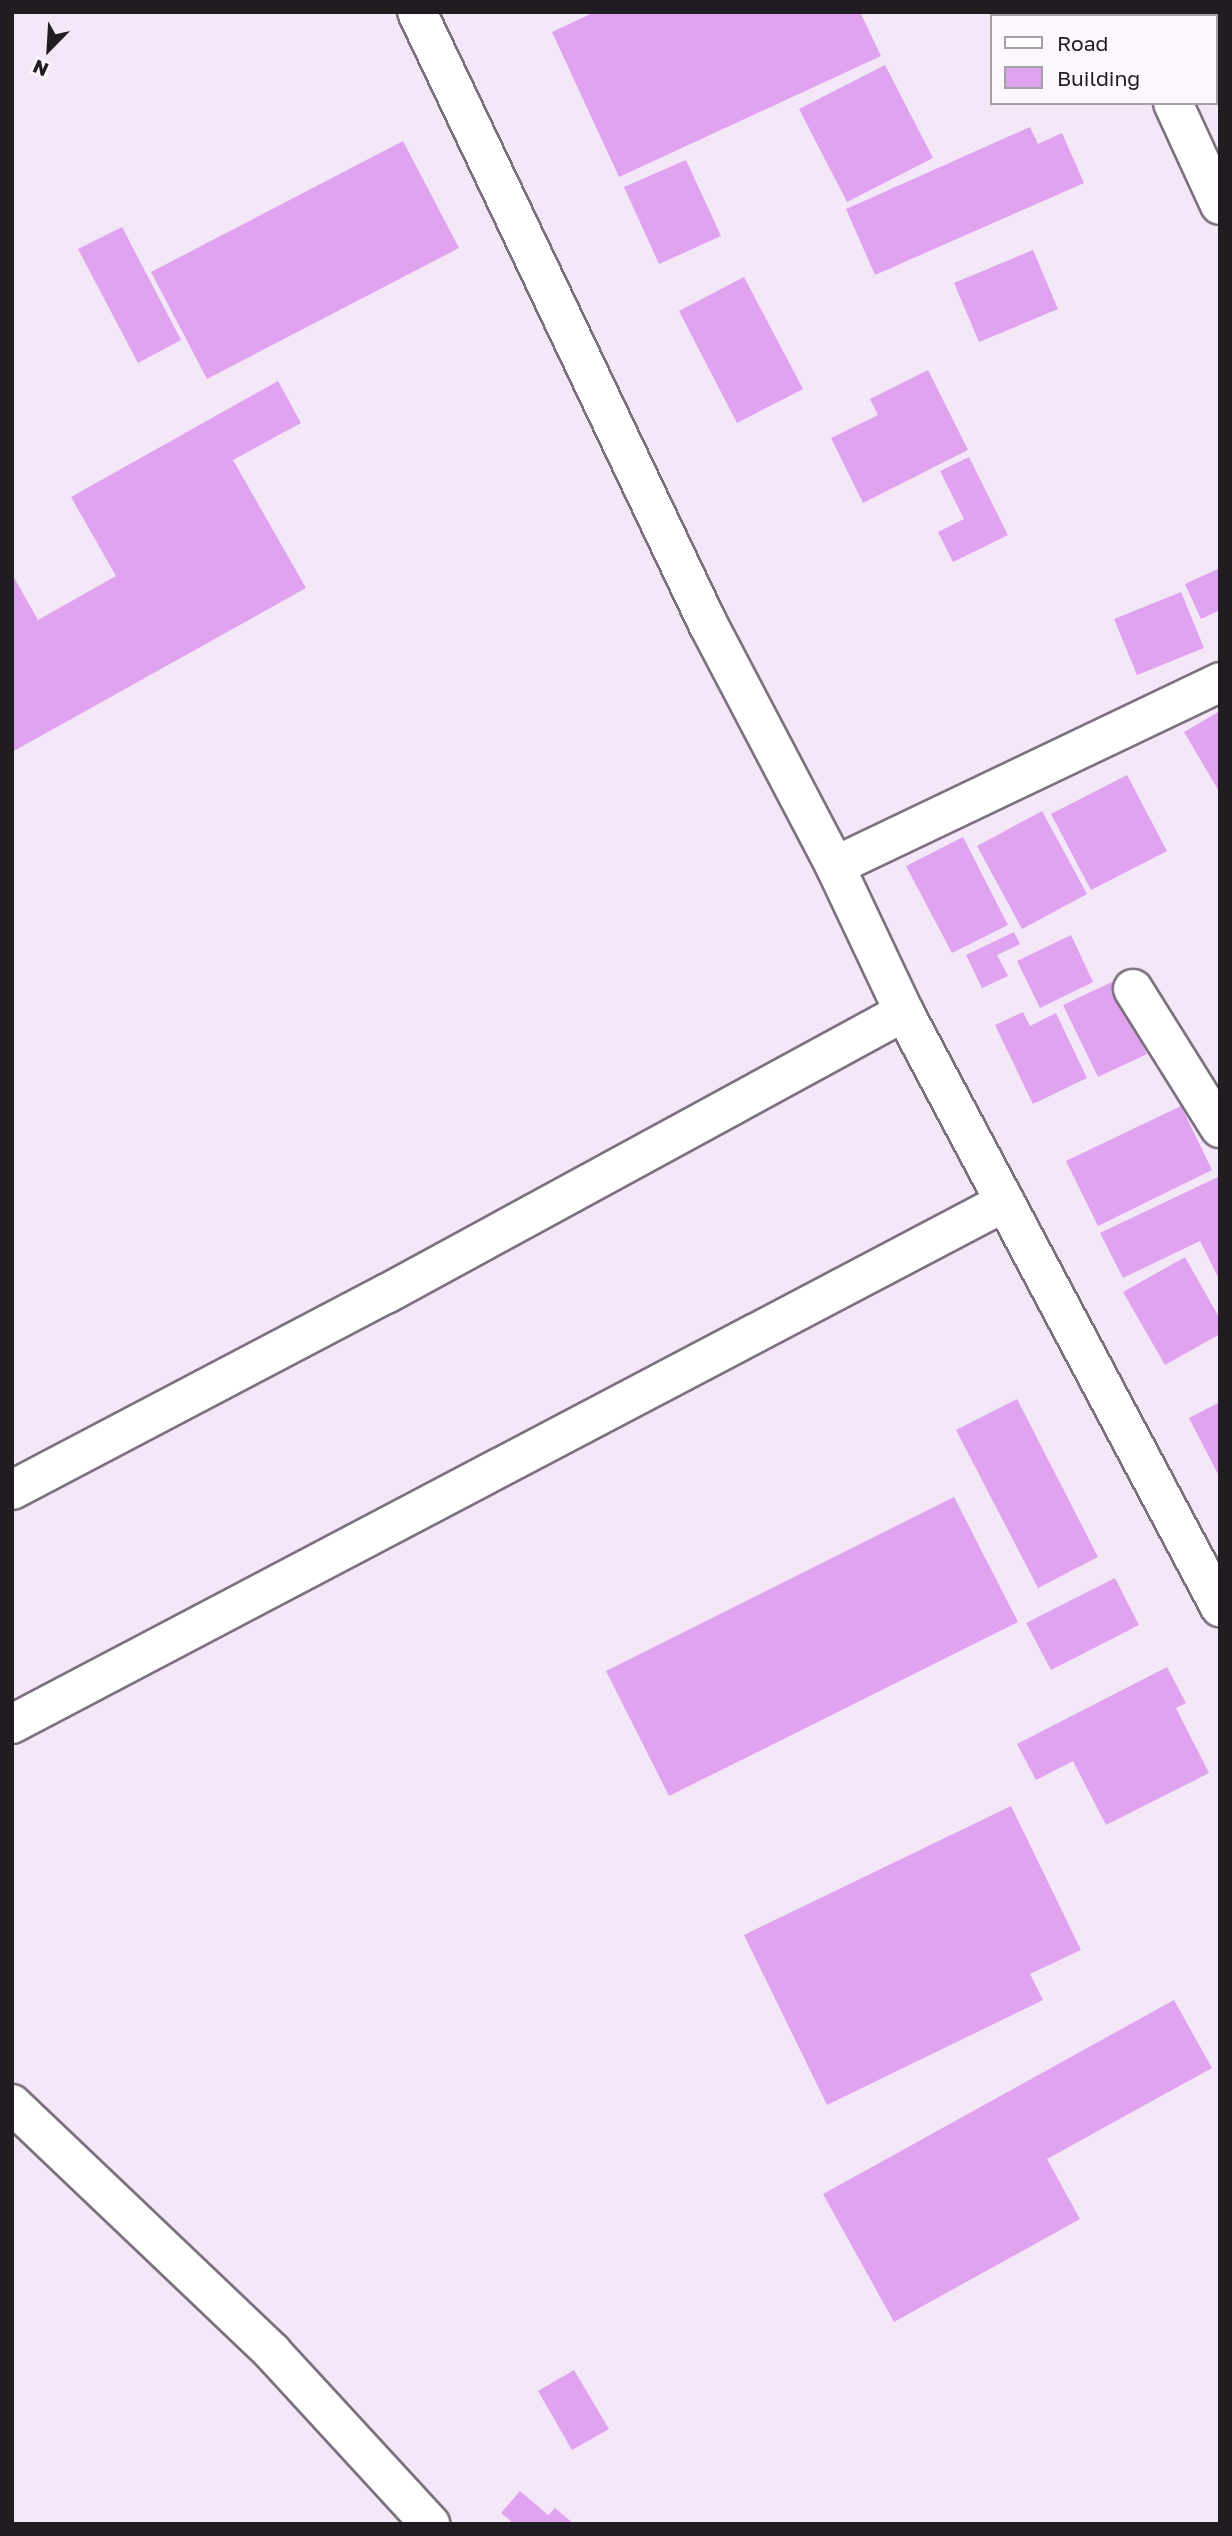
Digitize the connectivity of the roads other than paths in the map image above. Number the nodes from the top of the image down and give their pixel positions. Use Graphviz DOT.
graph roads {
  1 [pos="417,12"];
  2 [pos="1174,105"];
  3 [pos="1220,205"];
  4 [pos="1220,682"];
  5 [pos="835,866"];
  6 [pos="1132,989"];
  7 [pos="904,1012"];
  8 [pos="1220,1128"];
  9 [pos="1005,1202"];
  10 [pos="12,1490"];
  11 [pos="1220,1607"];
  12 [pos="12,1724"];
  13 [pos="19,2121"];
  14 [pos="430,2524"];
  1 -- 5 [label="street"];
  2 -- 3 [label="street"];
  4 -- 5 [label="street"];
  5 -- 7 [label="street"];
  6 -- 8 [label="street"];
  7 -- 9 [label="street"];
  7 -- 10 [label="street"];
  9 -- 11 [label="street"];
  9 -- 12 [label="street"];
  13 -- 14 [label="street"];
}
